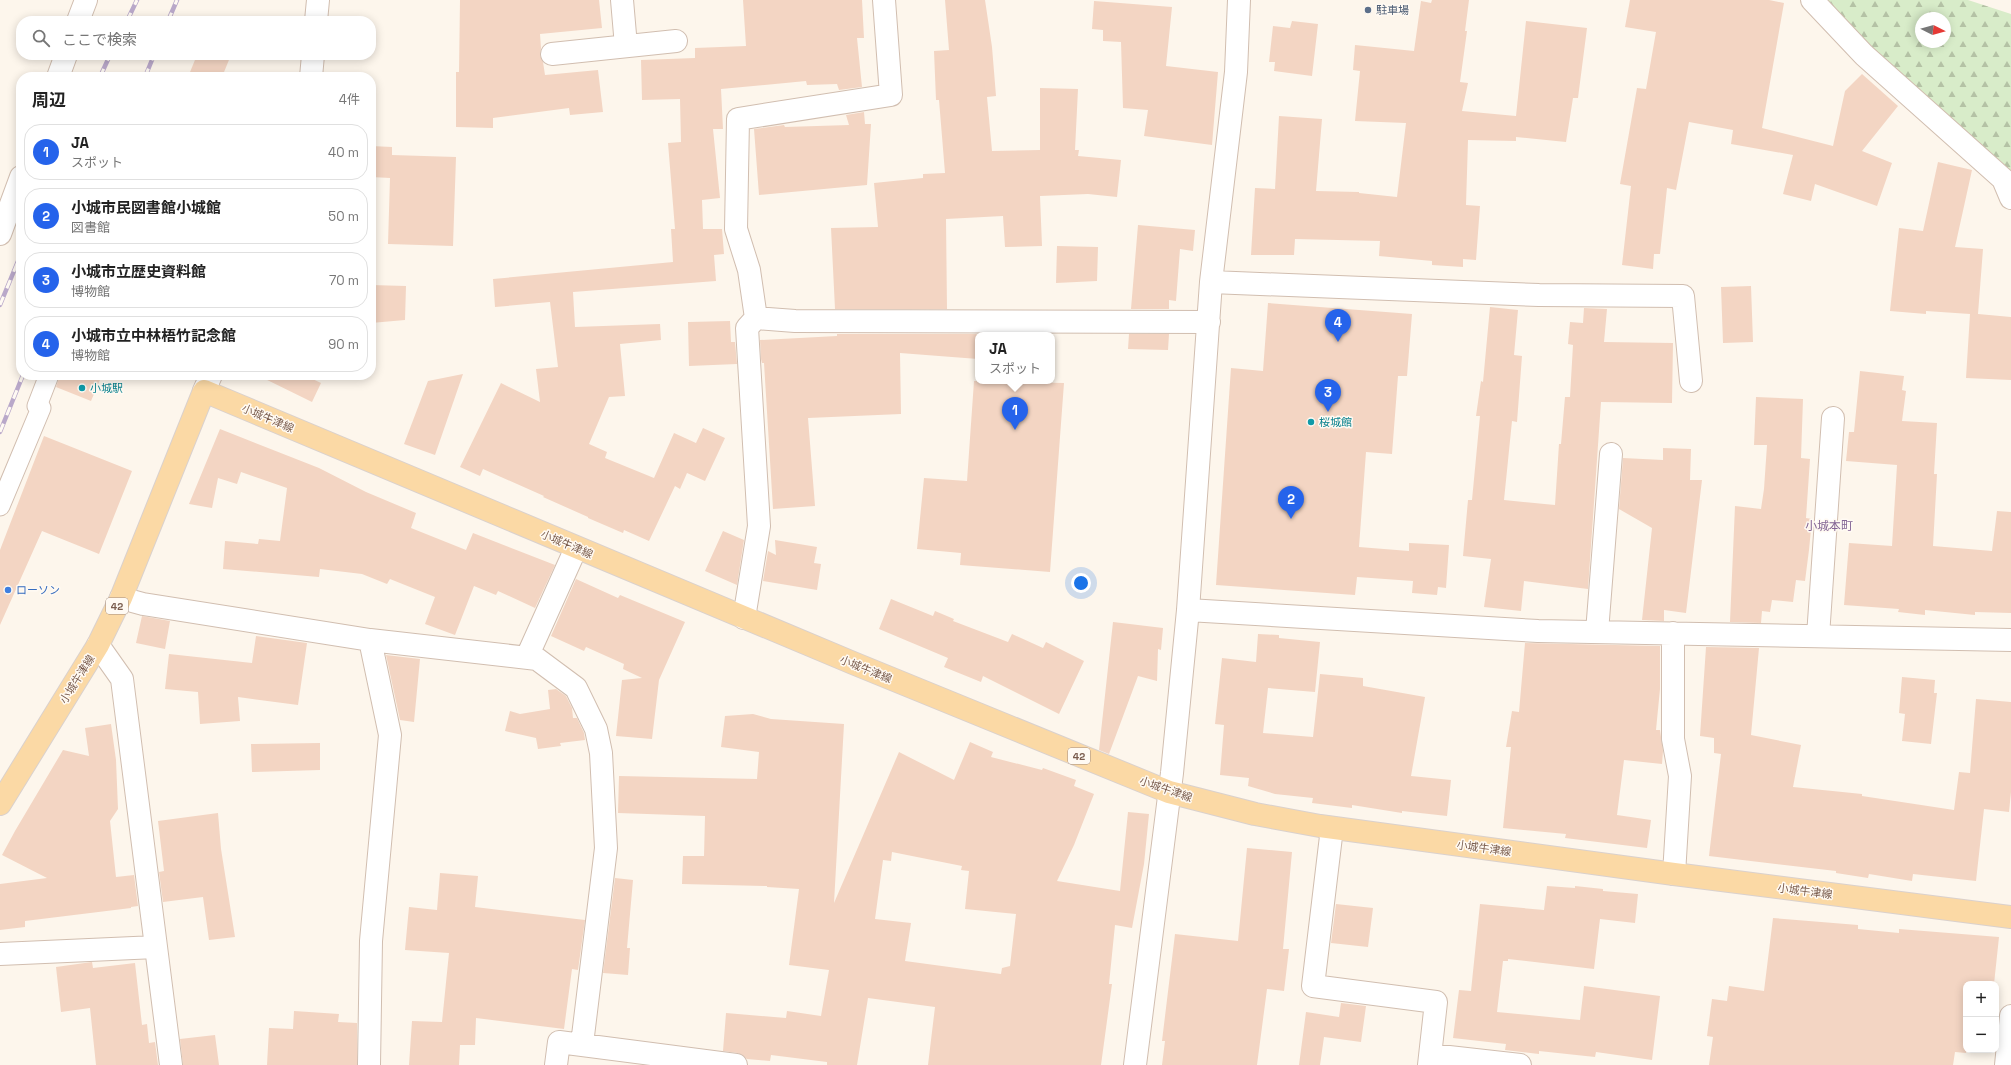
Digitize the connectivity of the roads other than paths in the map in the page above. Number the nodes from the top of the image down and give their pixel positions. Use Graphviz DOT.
graph roads {
  1 [pos="86,0"];
  2 [pos="318,0"];
  3 [pos="622,0"];
  4 [pos="884,0"];
  5 [pos="1239,0"];
  6 [pos="1812,0"];
  7 [pos="80,16"];
  8 [pos="316,16"];
  9 [pos="676,41"];
  10 [pos="626,46"];
  11 [pos="552,54"];
  12 [pos="64,60"];
  13 [pos="313,60"];
  14 [pos="60,72"];
  15 [pos="311,72"];
  16 [pos="16,190"];
  17 [pos="2011,198"];
  18 [pos="0,234"];
  19 [pos="1212,282"];
  20 [pos="756,318"];
  21 [pos="1209,322"];
  22 [pos="39,380"];
  23 [pos="47,380"];
  24 [pos="1691,381"];
  25 [pos="208,383"];
  26 [pos="1833,418"];
  27 [pos="1611,454"];
  28 [pos="6,472"];
  29 [pos="0,506"];
  30 [pos="576,548"];
  31 [pos="121,598"];
  32 [pos="1188,610"];
  33 [pos="744,618"];
  34 [pos="1597,632"];
  35 [pos="1673,633"];
  36 [pos="1818,636"];
  37 [pos="370,640"];
  38 [pos="2011,640"];
  39 [pos="98,645"];
  40 [pos="527,657"];
  41 [pos="1169,792"];
  42 [pos="0,804"];
  43 [pos="1332,828"];
  44 [pos="1674,874"];
  45 [pos="2011,917"];
  46 [pos="156,947"];
  47 [pos="0,954"];
  48 [pos="2011,1016"];
  49 [pos="582,1044"];
  50 [pos="1430,1060"];
  51 [pos="171,1065"];
  52 [pos="369,1065"];
  53 [pos="556,1065"];
  54 [pos="736,1065"];
  55 [pos="1135,1065"];
  56 [pos="1520,1065"];
  57 [pos="2006,1065"];
  1 -- 7 [label="street"];
  2 -- 8 [label="street"];
  3 -- 10 [label="street"];
  4 -- 20 [label="street"];
  5 -- 19 [label="street"];
  6 -- 17 [label="street"];
  9 -- 10 [label="street"];
  10 -- 11 [label="street"];
  12 -- 14 [label="street"];
  13 -- 15 [label="street"];
  16 -- 18 [label="street"];
  19 -- 21 [label="street"];
  19 -- 24 [label="street"];
  20 -- 21 [label="street"];
  20 -- 33 [label="street"];
  21 -- 32 [label="street"];
  22 -- 28 [label="street"];
  23 -- 28 [label="street"];
  25 -- 30 [label="main road, 小城牛津線 / 42"];
  25 -- 31 [label="main road, 小城牛津線 / 42"];
  26 -- 36 [label="street"];
  27 -- 34 [label="street"];
  28 -- 29 [label="street"];
  30 -- 33 [label="main road, 小城牛津線 / 42"];
  30 -- 40 [label="street"];
  31 -- 37 [label="street"];
  31 -- 39 [label="main road, 小城牛津線 / 42"];
  32 -- 34 [label="street"];
  32 -- 41 [label="street"];
  33 -- 41 [label="main road, 小城牛津線 / 42"];
  34 -- 35 [label="street"];
  35 -- 36 [label="street"];
  35 -- 44 [label="street"];
  36 -- 38 [label="street"];
  37 -- 40 [label="street"];
  37 -- 52 [label="street"];
  39 -- 42 [label="main road, 小城牛津線 / 42"];
  39 -- 46 [label="street"];
  40 -- 49 [label="street"];
  41 -- 43 [label="main road, 小城牛津線 / 42"];
  41 -- 55 [label="street"];
  43 -- 44 [label="main road, 小城牛津線 / 42"];
  43 -- 50 [label="street"];
  44 -- 45 [label="main road, 小城牛津線 / 42"];
  46 -- 47 [label="street"];
  46 -- 51 [label="street"];
  48 -- 57 [label="street"];
  49 -- 53 [label="street"];
  49 -- 54 [label="street"];
  50 -- 56 [label="street"];
}
